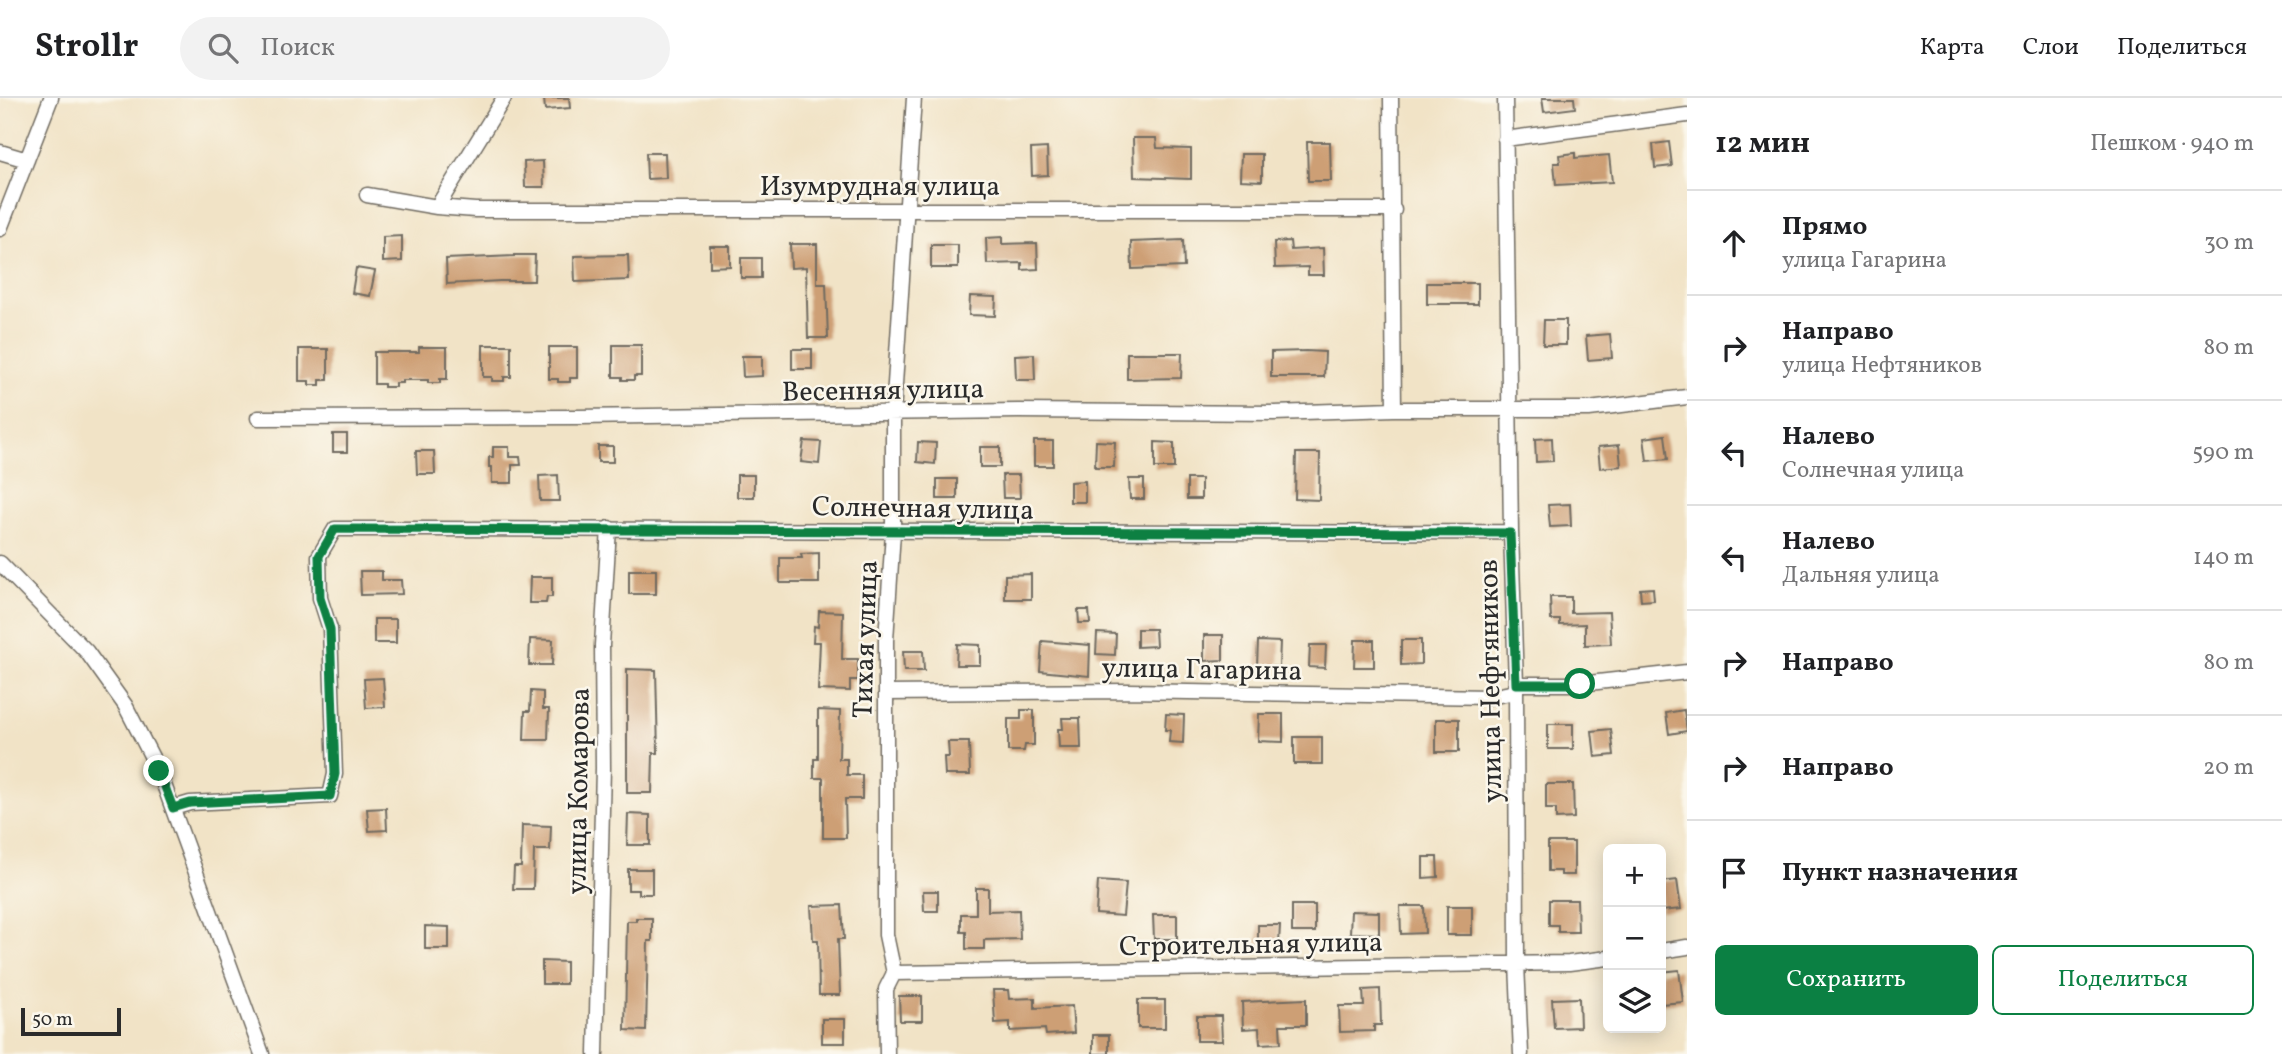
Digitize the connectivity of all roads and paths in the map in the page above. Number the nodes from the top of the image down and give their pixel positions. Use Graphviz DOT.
graph roads {
  1 [pos="51,98"];
  2 [pos="505,98"];
  3 [pos="914,98"];
  4 [pos="1391,98"];
  5 [pos="1505,98"];
  6 [pos="1687,115"];
  7 [pos="1505,139"];
  8 [pos="0,152"];
  9 [pos="27,160"];
  10 [pos="367,195"];
  11 [pos="437,207"];
  12 [pos="908,210"];
  13 [pos="1394,210"];
  14 [pos="0,229"];
  15 [pos="1687,397"];
  16 [pos="1394,409"];
  17 [pos="1509,410"];
  18 [pos="893,414"];
  19 [pos="258,418"];
  20 [pos="609,528"];
  21 [pos="893,532"];
  22 [pos="1510,533"];
  23 [pos="0,564"];
  24 [pos="1687,672"];
  25 [pos="1516,688"];
  26 [pos="887,693"];
  27 [pos="173,808"];
  28 [pos="1687,947"];
  29 [pos="1666,950"];
  30 [pos="1603,959"];
  31 [pos="1517,964"];
  32 [pos="894,972"];
  33 [pos="262,1054"];
  34 [pos="596,1054"];
  35 [pos="887,1054"];
  36 [pos="1521,1054"];
  1 -- 9 [label="street"];
  2 -- 11 [label="street"];
  3 -- 12 [label="street, Тихая улица"];
  4 -- 13 [label="street"];
  5 -- 7 [label="street, улица Нефтяников"];
  6 -- 7 [label="street"];
  7 -- 17 [label="street, улица Нефтяников"];
  8 -- 9 [label="street"];
  9 -- 14 [label="street"];
  10 -- 11 [label="street, Изумрудная улица"];
  11 -- 12 [label="street, Изумрудная улица"];
  12 -- 13 [label="street, Изумрудная улица"];
  12 -- 18 [label="street, Тихая улица"];
  13 -- 16 [label="street"];
  15 -- 17 [label="street, Весенняя улица"];
  16 -- 17 [label="street, Весенняя улица"];
  16 -- 18 [label="street, Весенняя улица"];
  17 -- 22 [label="street, улица Нефтяников"];
  18 -- 19 [label="street, Весенняя улица"];
  18 -- 21 [label="street, Тихая улица"];
  20 -- 21 [label="street, Солнечная улица"];
  20 -- 27 [label="street, Солнечная улица"];
  20 -- 34 [label="street, улица Комарова"];
  21 -- 22 [label="street, Солнечная улица"];
  21 -- 26 [label="street, Тихая улица"];
  22 -- 25 [label="street, улица Нефтяников"];
  23 -- 27 [label="street"];
  24 -- 25 [label="street, улица Гагарина"];
  25 -- 26 [label="street, улица Гагарина"];
  25 -- 31 [label="street, улица Нефтяников"];
  26 -- 32 [label="street, Тихая улица"];
  27 -- 33 [label="street"];
  28 -- 29 [label="street"];
  30 -- 31 [label="street, Строительная улица"];
  31 -- 32 [label="street, Строительная улица"];
  31 -- 36 [label="street, улица Нефтяников"];
  32 -- 35 [label="street, Тихая улица"];
}
